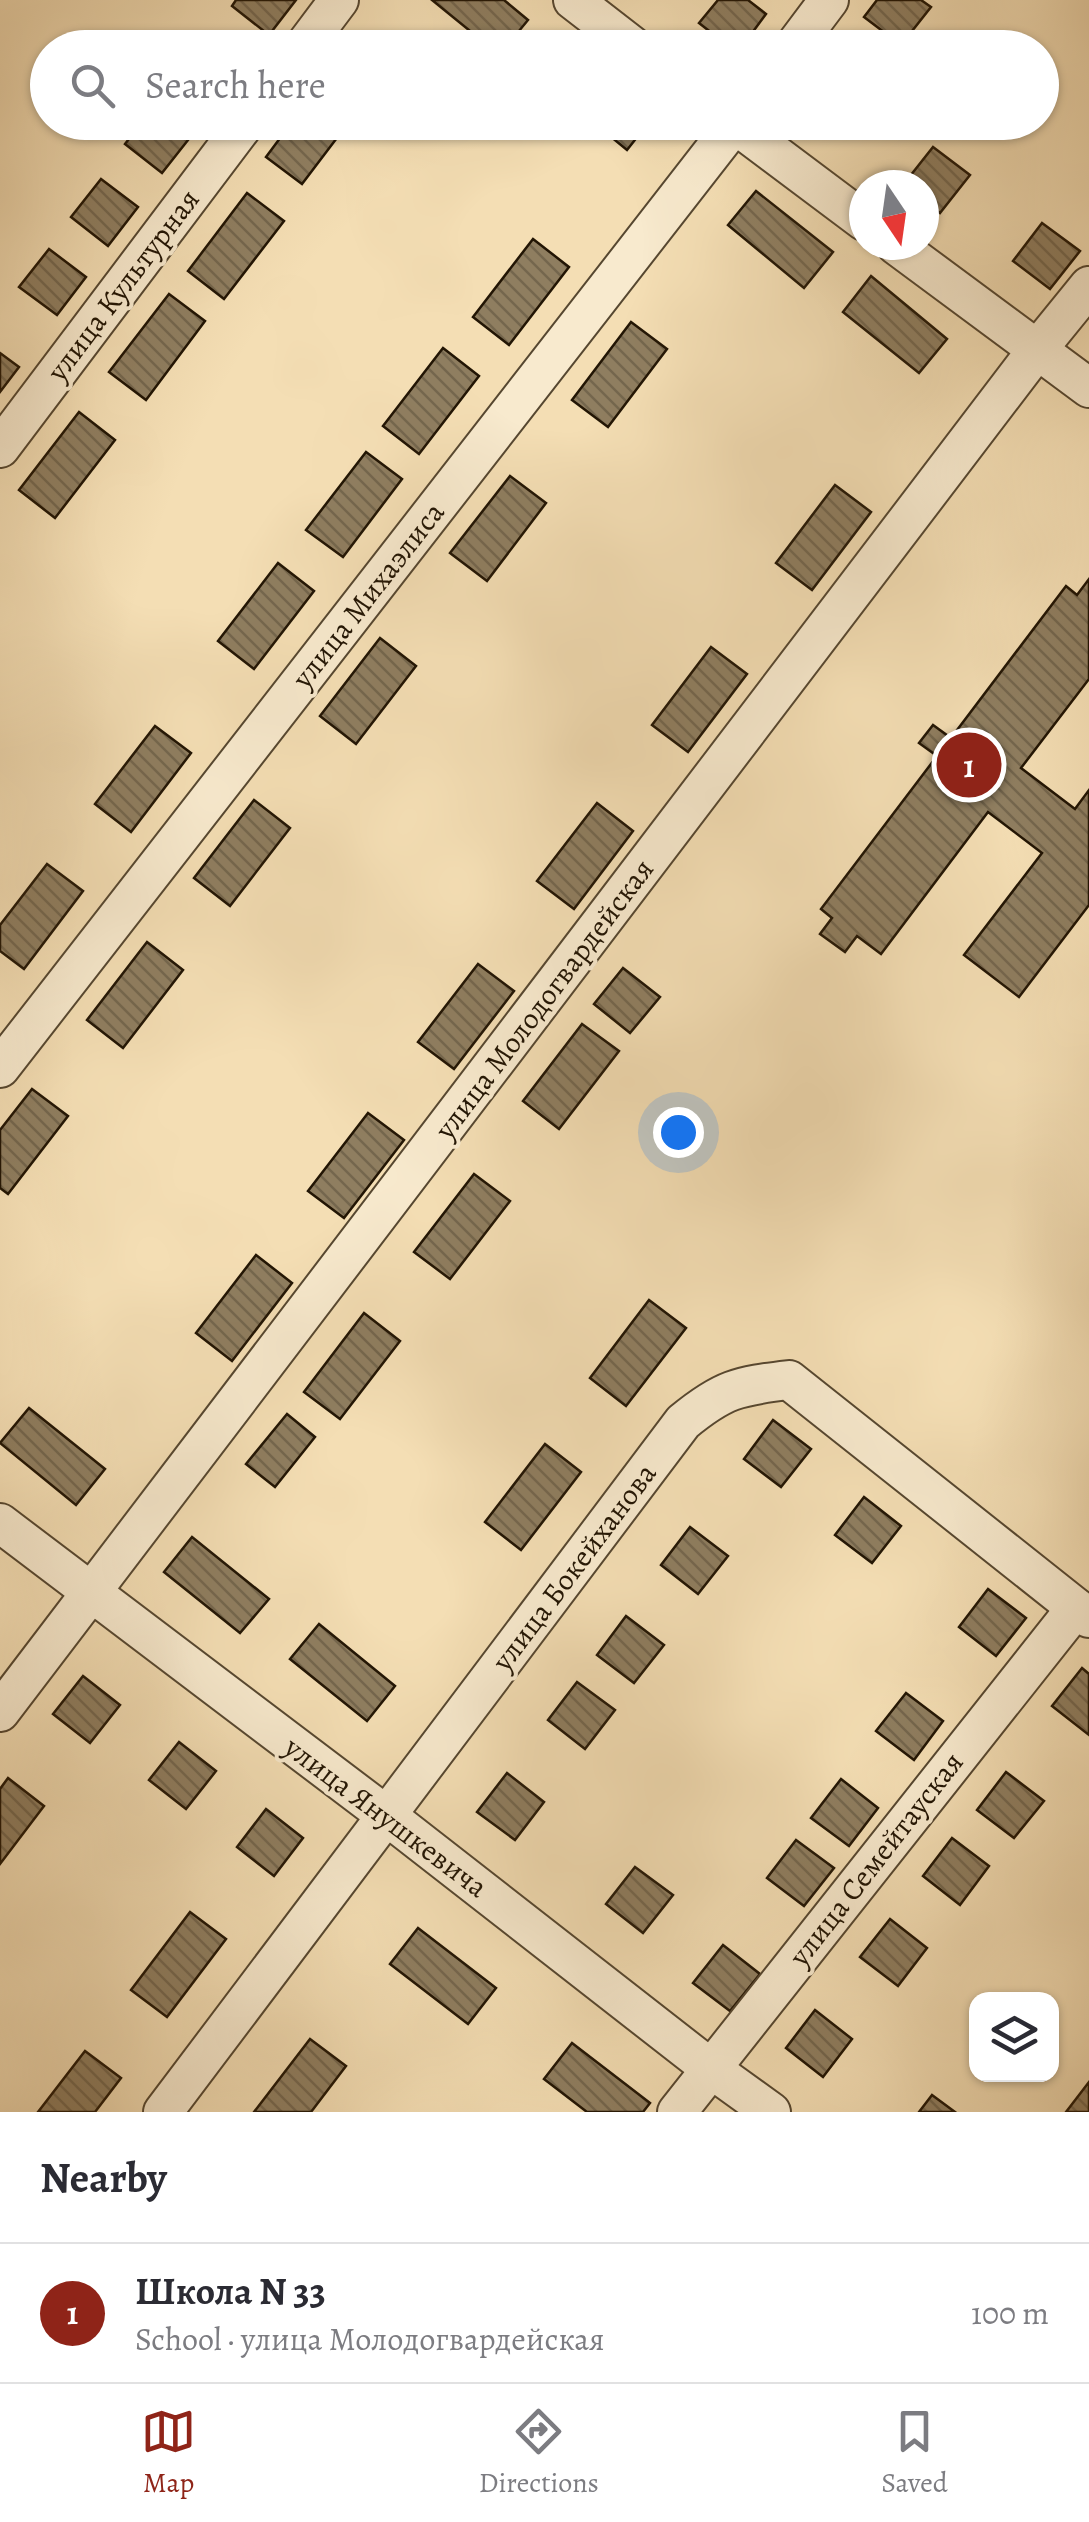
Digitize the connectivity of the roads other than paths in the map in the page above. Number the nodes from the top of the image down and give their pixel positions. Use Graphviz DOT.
graph roads {
  1 [pos="338,0"];
  2 [pos="573,0"];
  3 [pos="829,0"];
  4 [pos="316,30"];
  5 [pos="611,30"];
  6 [pos="806,30"];
  7 [pos="232,140"];
  8 [pos="721,140"];
  9 [pos="757,140"];
  10 [pos="849,210"];
  11 [pos="916,260"];
  12 [pos="1089,286"];
  13 [pos="1037,350"];
  14 [pos="1089,388"];
  15 [pos="0,448"];
  16 [pos="0,1068"];
  17 [pos="0,1523"];
  18 [pos="92,1594"];
  19 [pos="1082,1613"];
  20 [pos="0,1712"];
  21 [pos="387,1816"];
  22 [pos="710,2068"];
  23 [pos="163,2112"];
  24 [pos="677,2112"];
  25 [pos="771,2112"];
  1 -- 4 [label="street"];
  2 -- 5 [label="street"];
  3 -- 6 [label="street"];
  7 -- 15 [label="street, улица Культурная"];
  8 -- 16 [label="street, улица Михаэлиса"];
  9 -- 10 [label="street"];
  11 -- 13 [label="street"];
  12 -- 13 [label="street, улица Молодогвардейская"];
  13 -- 14 [label="street"];
  13 -- 18 [label="street, улица Молодогвардейская"];
  17 -- 18 [label="street, улица Янушкевича"];
  18 -- 20 [label="street, улица Молодогвардейская"];
  18 -- 21 [label="street, улица Янушкевича"];
  19 -- 21 [label="street, улица Бокейханова"];
  19 -- 22 [label="street, улица Семейтауская"];
  21 -- 22 [label="street, улица Янушкевича"];
  21 -- 23 [label="street, улица Бокейханова"];
  22 -- 24 [label="street, улица Семейтауская"];
  22 -- 25 [label="street, улица Янушкевича"];
}
